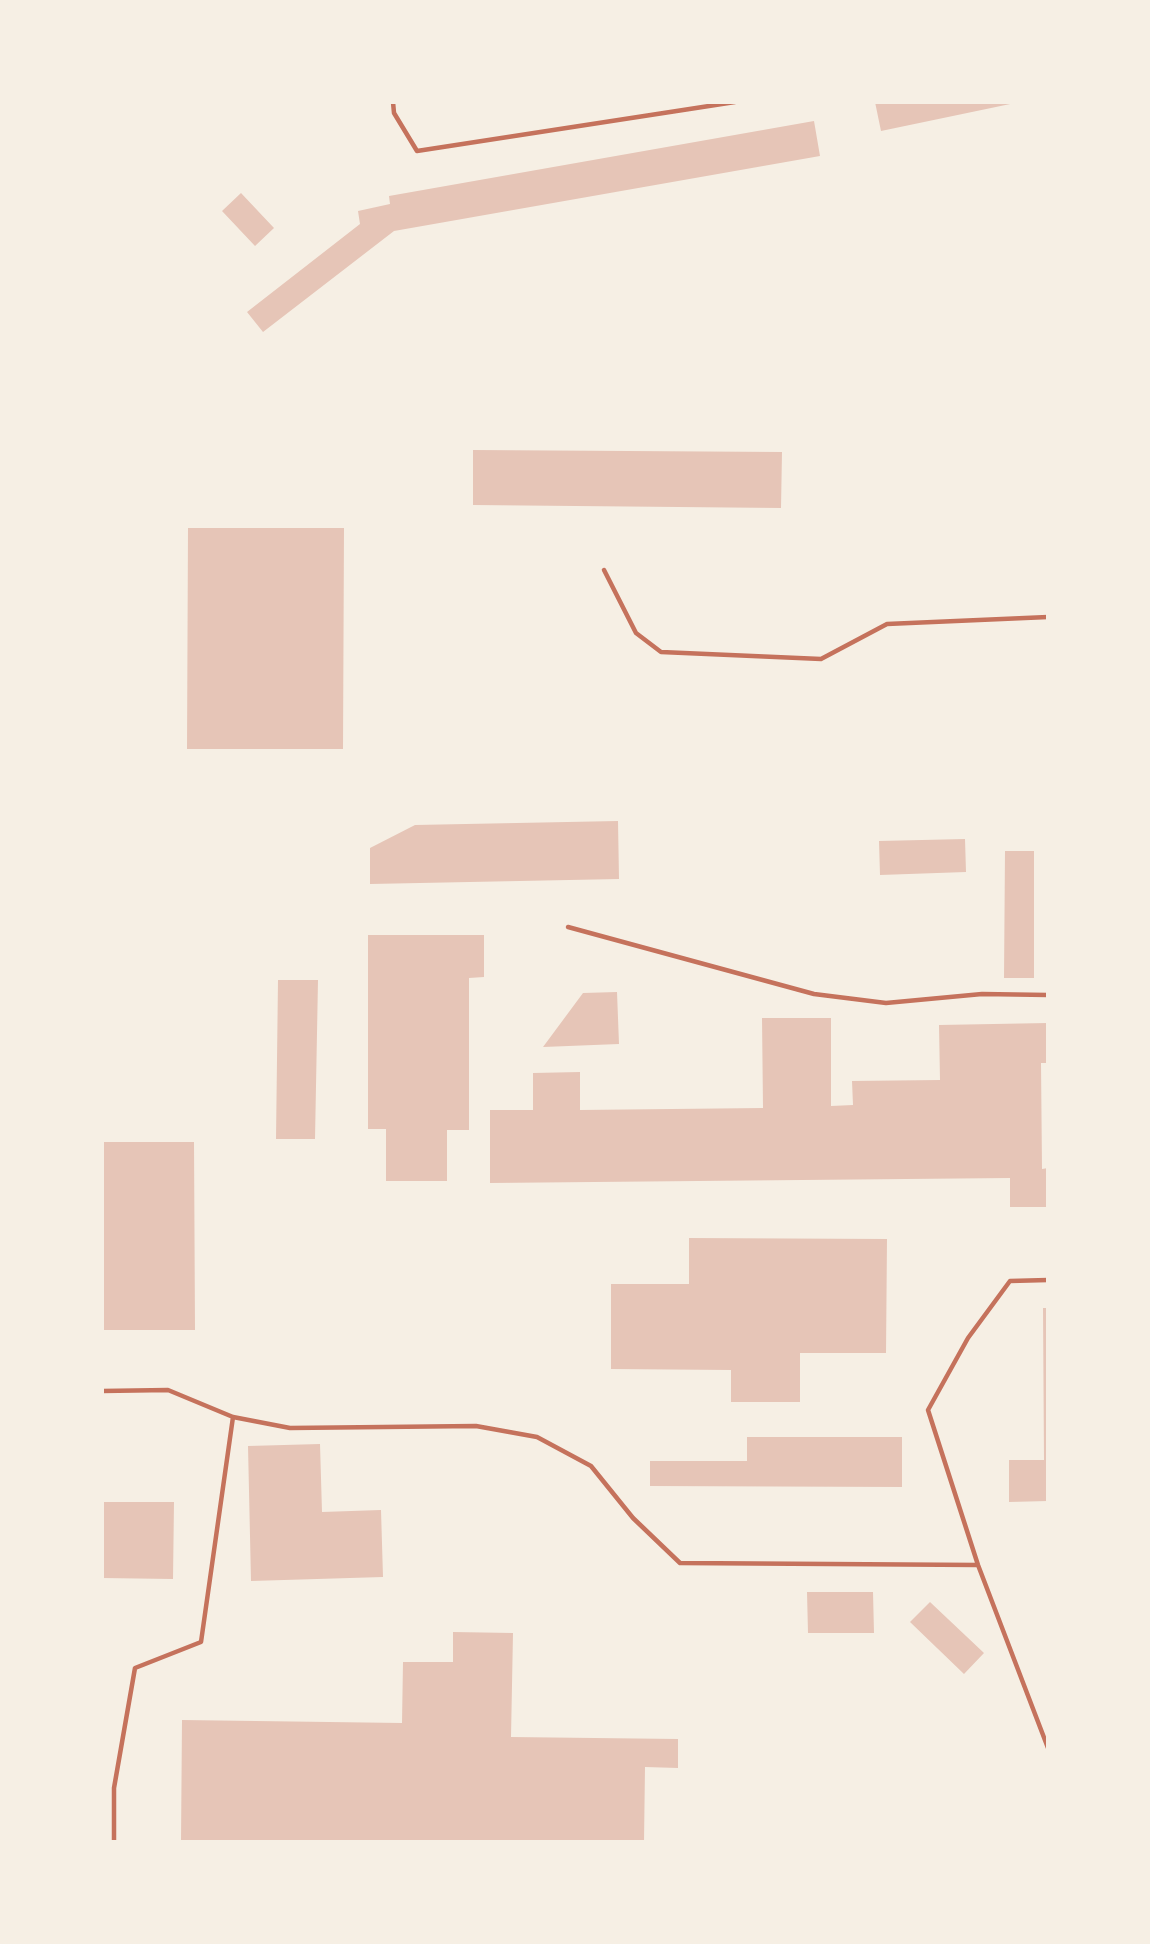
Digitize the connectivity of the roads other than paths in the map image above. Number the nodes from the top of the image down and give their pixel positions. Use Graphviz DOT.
graph roads {
  1 [pos="393,102"];
  2 [pos="735,102"];
  3 [pos="604,570"];
  4 [pos="1048,617"];
  5 [pos="568,927"];
  6 [pos="1048,995"];
  7 [pos="1048,1280"];
  8 [pos="102,1391"];
  9 [pos="233,1417"];
  10 [pos="978,1565"];
  11 [pos="1048,1748"];
  12 [pos="114,1842"];
  1 -- 2 [label="lane"];
  3 -- 4 [label="lane"];
  5 -- 6 [label="lane"];
  7 -- 10 [label="lane"];
  8 -- 9 [label="lane"];
  9 -- 10 [label="lane"];
  9 -- 12 [label="lane"];
  10 -- 11 [label="lane"];
}
